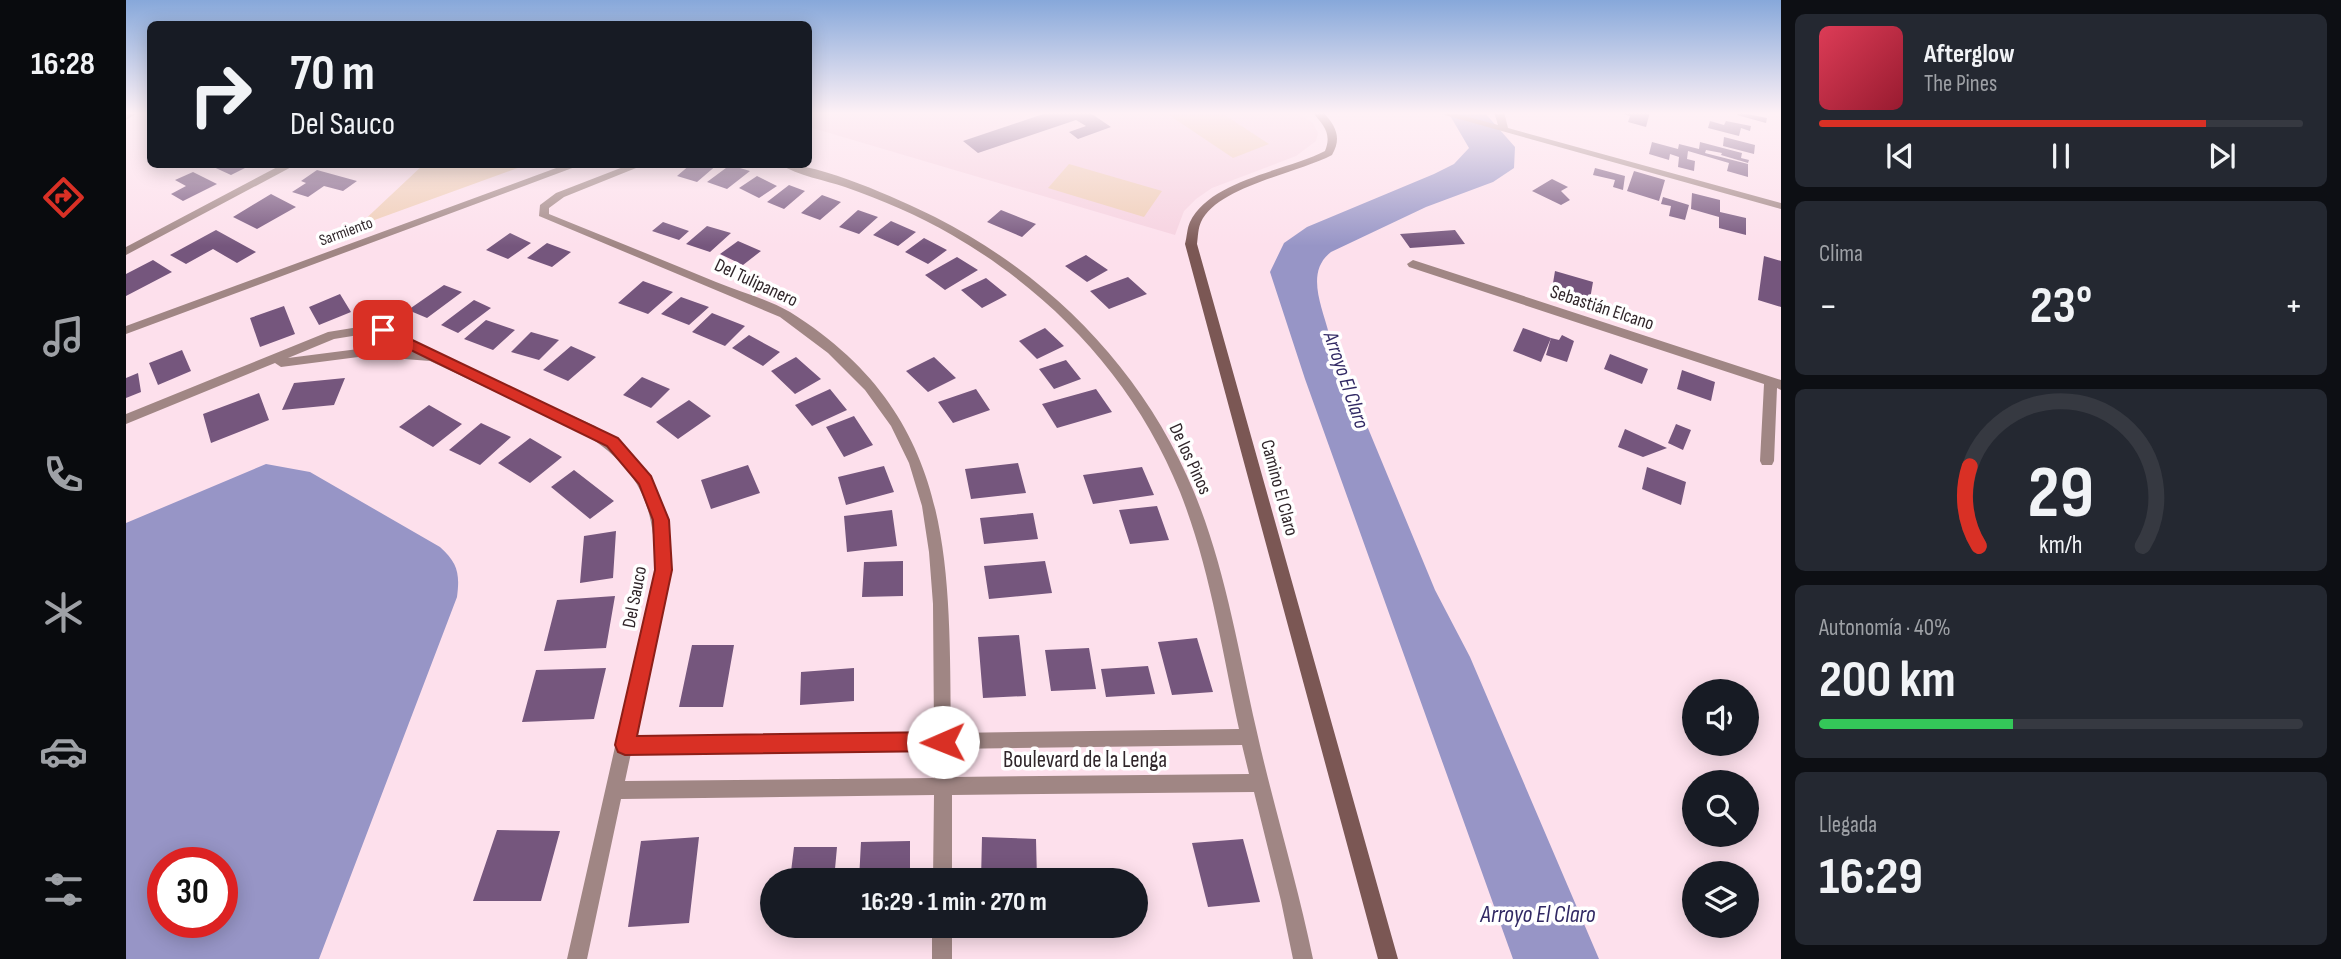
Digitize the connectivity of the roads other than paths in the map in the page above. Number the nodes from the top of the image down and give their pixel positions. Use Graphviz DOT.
graph roads {
  1 [pos="1320,157"];
  2 [pos="1602,157"];
  3 [pos="284,168"];
  4 [pos="567,168"];
  5 [pos="630,168"];
  6 [pos="796,168"];
  7 [pos="1781,206"];
  8 [pos="126,252"];
  9 [pos="1413,264"];
  10 [pos="126,330"];
  11 [pos="439,360"];
  12 [pos="246,371"];
  13 [pos="1776,384"];
  14 [pos="126,419"];
  15 [pos="1767,461"];
  16 [pos="1249,737"];
  17 [pos="943,742"];
  18 [pos="625,745"];
  19 [pos="1260,783"];
  20 [pos="943,785"];
  21 [pos="615,790"];
  22 [pos="943,868"];
  23 [pos="943,938"];
  24 [pos="577,959"];
  25 [pos="942,959"];
  26 [pos="1303,959"];
  27 [pos="1388,959"];
  1 -- 27 [label="street, Camino El Claro"];
  2 -- 7 [label="street"];
  3 -- 8 [label="street"];
  4 -- 10 [label="street, Sarmiento"];
  5 -- 17 [label="street, Del Tulipanero"];
  6 -- 16 [label="street, De los Pinos"];
  9 -- 13 [label="street, Sebastián Elcano"];
  11 -- 12 [label="street, Del Sauco"];
  11 -- 12 [label="street, Del Sauco"];
  11 -- 18 [label="street, Del Sauco"];
  12 -- 14 [label="street, Del Sauco"];
  13 -- 15 [label="street"];
  16 -- 17 [label="street, Boulevard de la Lenga"];
  16 -- 19 [label="street, De los Pinos"];
  17 -- 18 [label="street, Boulevard de la Lenga"];
  17 -- 20 [label="street, Del Tulipanero"];
  18 -- 21 [label="street, Del Sauco"];
  19 -- 20 [label="street, Boulevard de la Lenga"];
  19 -- 26 [label="street, De los Pinos"];
  20 -- 21 [label="street, Boulevard de la Lenga"];
  20 -- 22 [label="street, Del Tulipanero"];
  21 -- 24 [label="street, Del Sauco"];
  23 -- 25 [label="street"];
}
